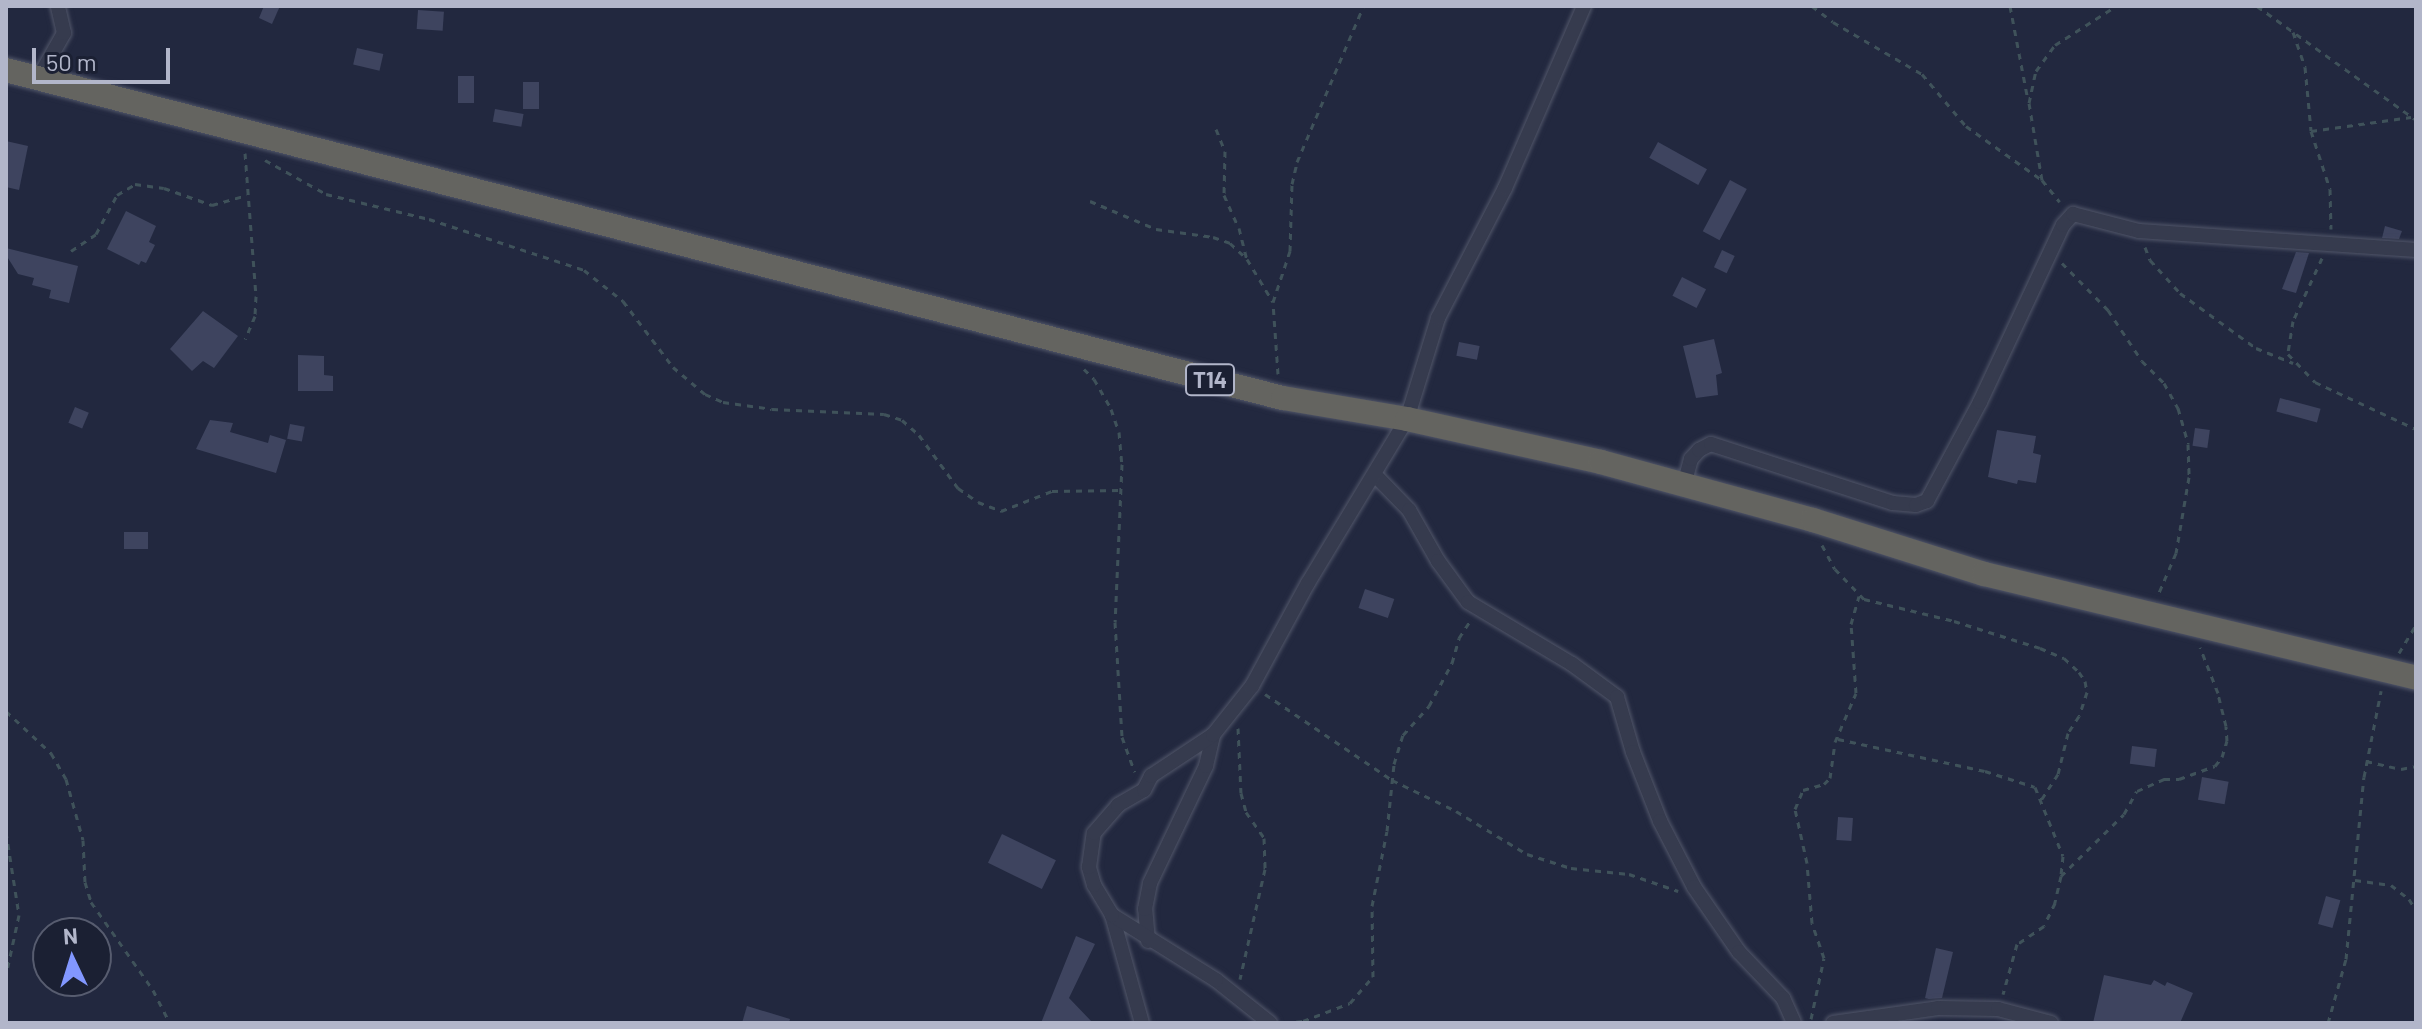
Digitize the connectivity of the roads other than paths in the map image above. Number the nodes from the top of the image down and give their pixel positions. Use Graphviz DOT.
graph roads {
  1 [pos="58,6"];
  2 [pos="1584,6"];
  3 [pos="6,70"];
  4 [pos="38,79"];
  5 [pos="2416,250"];
  6 [pos="1407,419"];
  7 [pos="1375,475"];
  8 [pos="1684,485"];
  9 [pos="2416,678"];
  10 [pos="1213,735"];
  11 [pos="1112,915"];
  12 [pos="1148,941"];
  13 [pos="1142,1023"];
  14 [pos="1270,1023"];
  15 [pos="1794,1023"];
  16 [pos="1833,1023"];
  17 [pos="2051,1023"];
  1 -- 4 [label="street"];
  2 -- 6 [label="street"];
  3 -- 4 [label="highway, T14"];
  4 -- 6 [label="highway, T14"];
  5 -- 8 [label="street"];
  6 -- 7 [label="street"];
  6 -- 8 [label="highway, T14"];
  7 -- 10 [label="street"];
  7 -- 15 [label="street"];
  8 -- 9 [label="highway, T14"];
  10 -- 11 [label="street"];
  10 -- 12 [label="street"];
  11 -- 12 [label="street"];
  11 -- 13 [label="street"];
  12 -- 14 [label="street"];
  16 -- 17 [label="street"];
}
